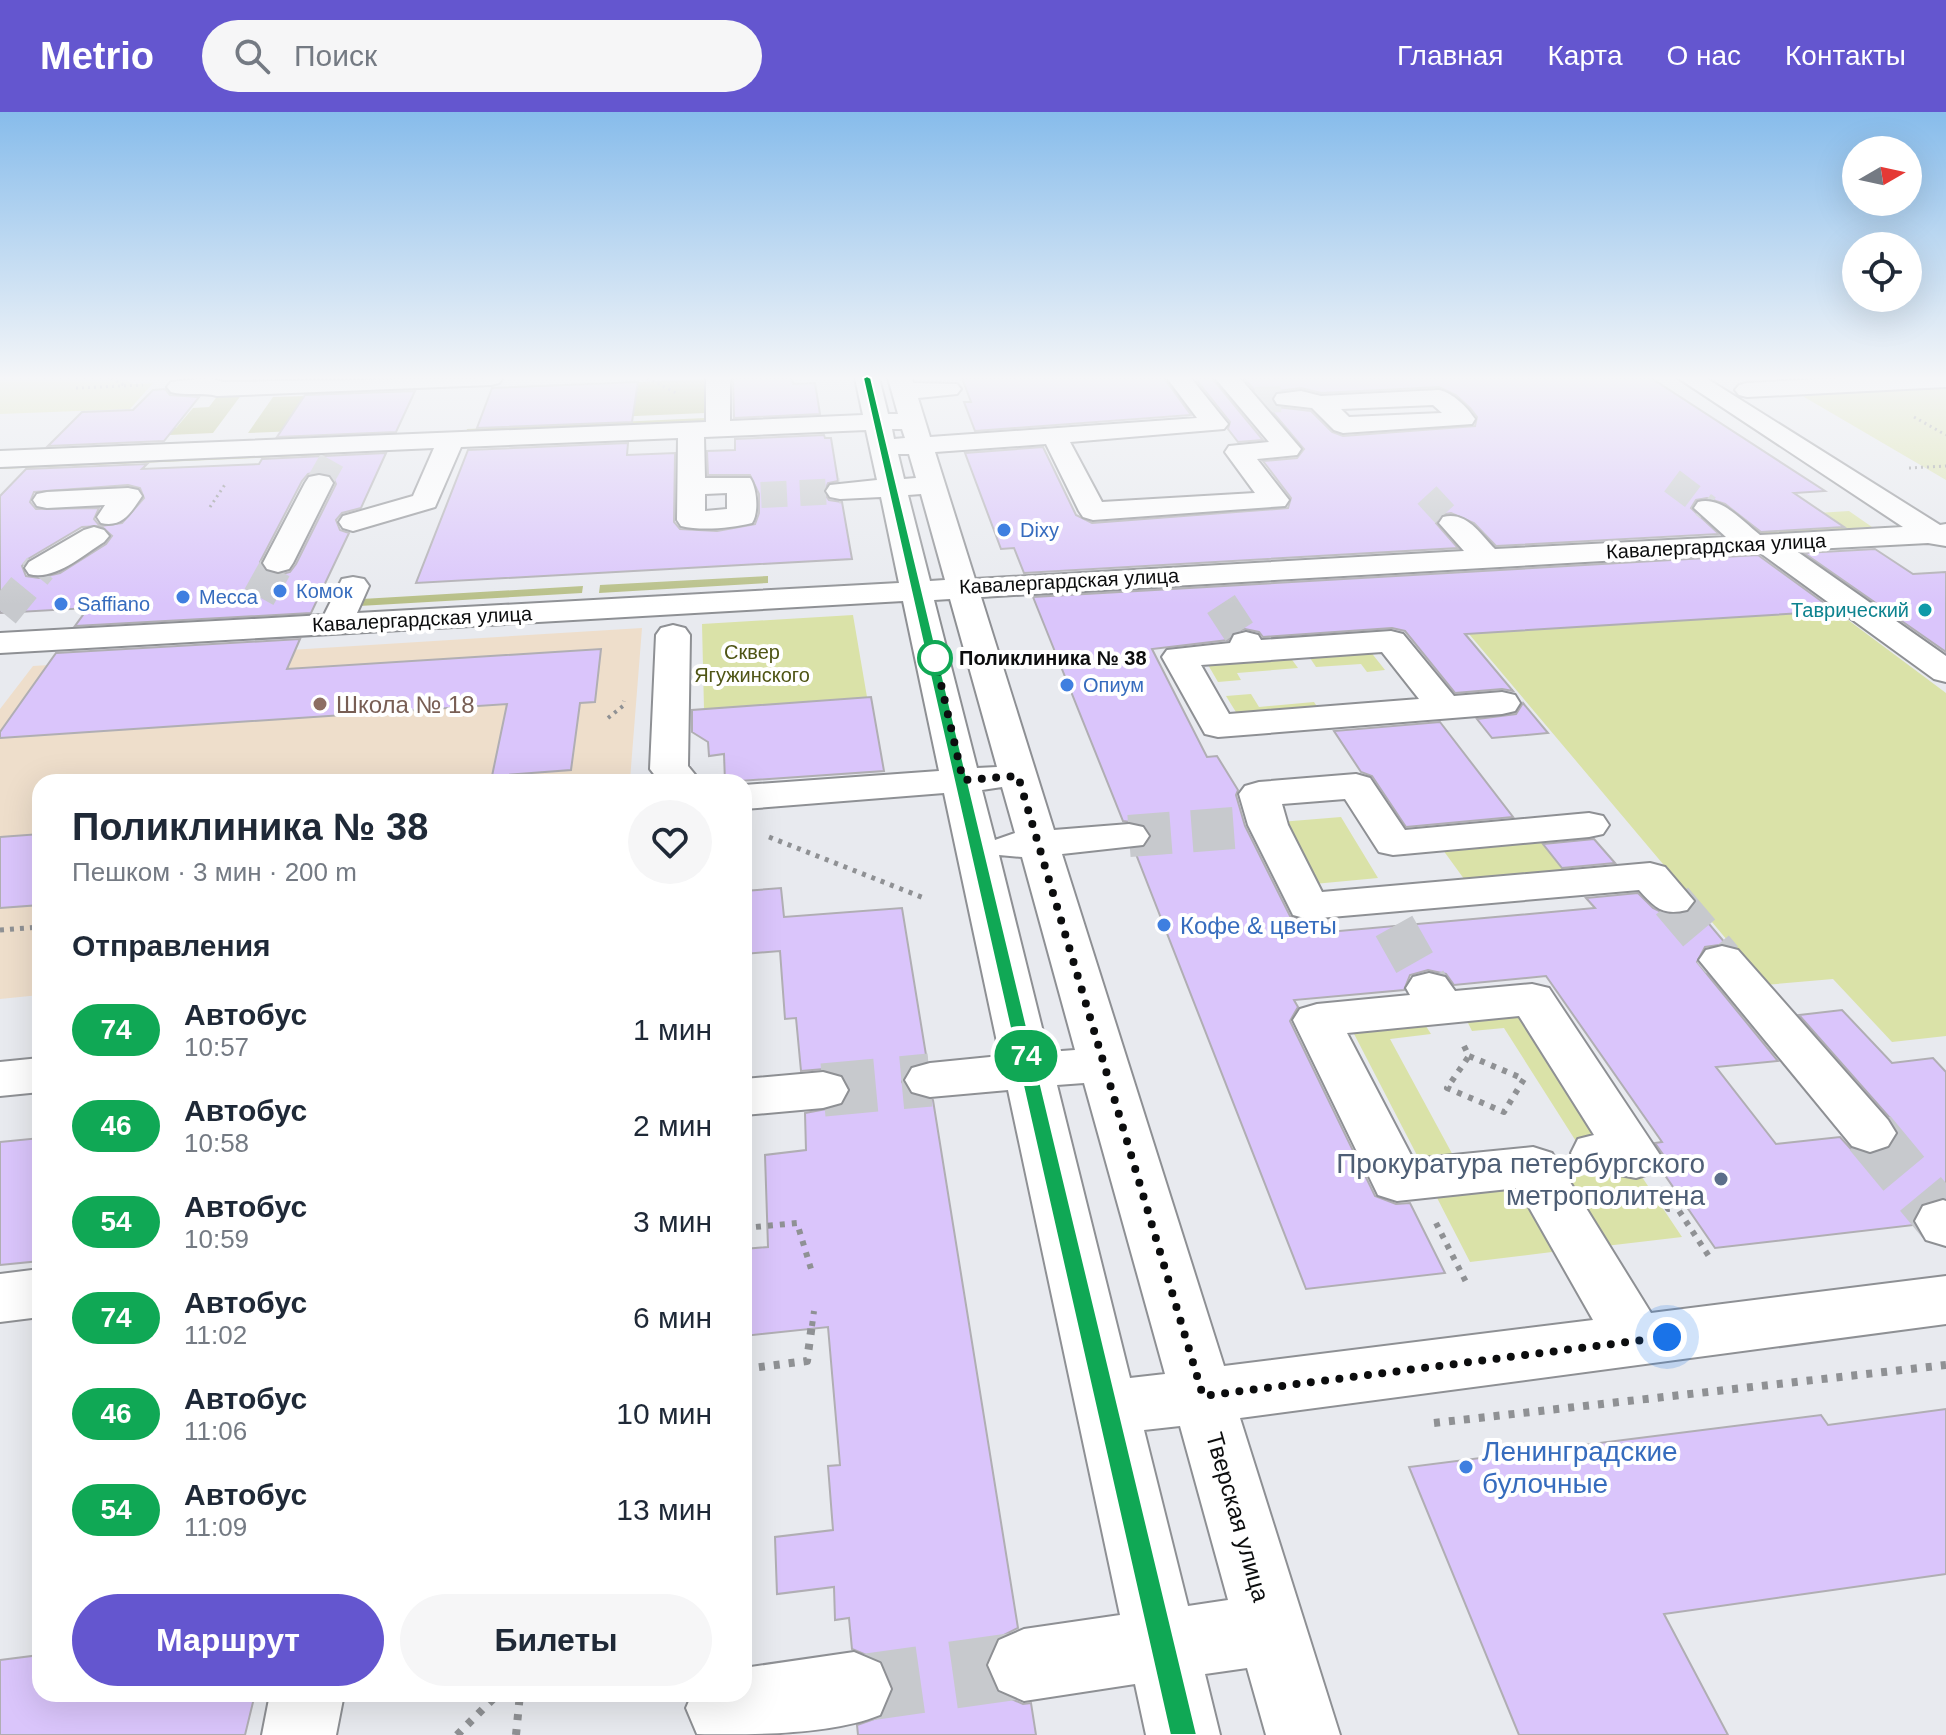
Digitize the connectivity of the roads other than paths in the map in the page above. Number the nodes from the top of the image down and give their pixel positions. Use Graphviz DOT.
graph roads {
  1 [pos="128,454"];
  2 [pos="445,454"];
  3 [pos="706,454"];
  4 [pos="875,454"];
  5 [pos="906,454"];
  6 [pos="1064,454"];
  7 [pos="1239,454"];
  8 [pos="1816,454"];
  9 [pos="1836,454"];
  10 [pos="0,459"];
  11 [pos="328,466"];
  12 [pos="840,491"];
  13 [pos="751,495"];
  14 [pos="47,500"];
  15 [pos="1708,508"];
  16 [pos="353,522"];
  17 [pos="1453,523"];
  18 [pos="1943,530"];
  19 [pos="1759,543"];
  20 [pos="1611,552"];
  21 [pos="1487,558"];
  22 [pos="278,563"];
  23 [pos="40,568"];
  24 [pos="1201,574"];
  25 [pos="1644,580"];
  26 [pos="353,586"];
  27 [pos="941,588"];
  28 [pos="259,597"];
  29 [pos="1221,604"];
  30 [pos="1,624"];
  31 [pos="336,624"];
  32 [pos="243,629"];
  33 [pos="673,635"];
  34 [pos="1946,672"];
  35 [pos="1502,703"];
  36 [pos="1445,708"];
  37 [pos="674,774"];
  38 [pos="1018,776"];
  39 [pos="963,780"];
  40 [pos="752,796"];
  41 [pos="1589,825"];
  42 [pos="1129,836"];
  43 [pos="1039,843"];
  44 [pos="978,848"];
  45 [pos="1387,883"];
  46 [pos="1672,901"];
  47 [pos="1722,960"];
  48 [pos="1104,1064"];
  49 [pos="1030,1071"];
  50 [pos="32,1076"];
  51 [pos="0,1079"];
  52 [pos="930,1080"];
  53 [pos="823,1090"];
  54 [pos="752,1096"];
  55 [pos="1870,1133"];
  56 [pos="1533,1167"];
  57 [pos="32,1294"];
  58 [pos="0,1298"];
  59 [pos="1946,1300"];
  60 [pos="1636,1341"];
  61 [pos="1203,1396"];
  62 [pos="1107,1408"];
  63 [pos="1271,1629"];
  64 [pos="1162,1644"];
  65 [pos="1024,1665"];
  66 [pos="854,1689"];
  67 [pos="305,1702"];
  68 [pos="723,1712"];
  69 [pos="299,1735"];
  70 [pos="1183,1735"];
  71 [pos="1303,1735"];
  1 -- 10 [label="street"];
  2 -- 16 [label="street"];
  3 -- 13 [label="street"];
  4 -- 12 [label="street"];
  5 -- 27 [label="street, Тверская улица"];
  6 -- 7 [label="street"];
  8 -- 18 [label="street"];
  9 -- 18 [label="street"];
  11 -- 22 [label="street"];
  14 -- 23 [label="street"];
  15 -- 19 [label="street"];
  17 -- 21 [label="street"];
  18 -- 19 [label="street, Кавалергардская улица"];
  19 -- 20 [label="street, Кавалергардская улица"];
  19 -- 34 [label="street"];
  20 -- 21 [label="street, Кавалергардская улица"];
  20 -- 25 [label="street"];
  21 -- 24 [label="street, Кавалергардская улица"];
  24 -- 27 [label="street, Кавалергардская улица"];
  24 -- 29 [label="street"];
  26 -- 31 [label="street"];
  27 -- 31 [label="street, Кавалергардская улица"];
  27 -- 38 [label="street, Тверская улица"];
  27 -- 39 [label="street, Тверская улица"];
  28 -- 32 [label="street"];
  30 -- 32 [label="street, Кавалергардская улица"];
  31 -- 32 [label="street, Кавалергардская улица"];
  33 -- 37 [label="street"];
  35 -- 36 [label="street"];
  36 -- 36 [label="street"];
  38 -- 39 [label="street"];
  38 -- 43 [label="street, Тверская улица"];
  39 -- 40 [label="street"];
  39 -- 44 [label="street, Тверская улица"];
  41 -- 45 [label="street"];
  42 -- 43 [label="street"];
  43 -- 44 [label="street"];
  43 -- 48 [label="street, Тверская улица"];
  44 -- 49 [label="street, Тверская улица"];
  45 -- 45 [label="street"];
  45 -- 46 [label="street"];
  47 -- 55 [label="street"];
  48 -- 49 [label="street"];
  48 -- 61 [label="street, Тверская улица"];
  49 -- 52 [label="street"];
  49 -- 62 [label="street, Тверская улица"];
  50 -- 51 [label="street"];
  53 -- 54 [label="street"];
  56 -- 56 [label="street"];
  56 -- 60 [label="street"];
  57 -- 58 [label="street"];
  59 -- 60 [label="street"];
  60 -- 61 [label="street"];
  61 -- 62 [label="street"];
  61 -- 63 [label="street, Тверская улица"];
  62 -- 64 [label="street, Тверская улица"];
  63 -- 64 [label="street"];
  63 -- 71 [label="street, Тверская улица"];
  64 -- 65 [label="street"];
  64 -- 70 [label="street, Тверская улица"];
  66 -- 68 [label="street"];
  67 -- 69 [label="street"];
}
